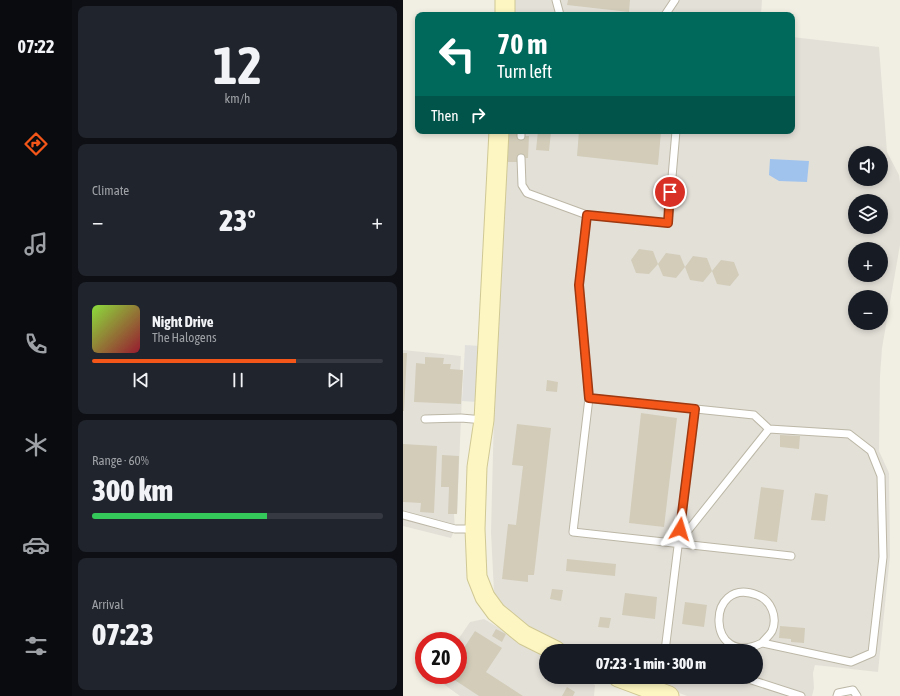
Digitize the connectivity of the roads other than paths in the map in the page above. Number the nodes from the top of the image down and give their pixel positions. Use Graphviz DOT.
graph roads {
  1 [pos="505,0"];
  2 [pos="556,0"];
  3 [pos="675,0"];
  4 [pos="505,12"];
  5 [pos="559,12"];
  6 [pos="667,12"];
  7 [pos="499,134"];
  8 [pos="676,134"];
  9 [pos="521,158"];
  10 [pos="587,215"];
  11 [pos="589,398"];
  12 [pos="695,409"];
  13 [pos="425,419"];
  14 [pos="484,420"];
  15 [pos="769,430"];
  16 [pos="403,515"];
  17 [pos="475,529"];
  18 [pos="678,544"];
  19 [pos="791,556"];
  20 [pos="762,643"];
  21 [pos="543,644"];
  22 [pos="666,644"];
  23 [pos="637,684"];
  24 [pos="763,684"];
  25 [pos="669,696"];
  26 [pos="801,696"];
  27 [pos="837,696"];
  28 [pos="857,696"];
  1 -- 4 [label="street"];
  2 -- 5 [label="lane"];
  3 -- 6 [label="lane"];
  7 -- 14 [label="street"];
  8 -- 10 [label="lane"];
  9 -- 10 [label="lane"];
  10 -- 11 [label="lane"];
  11 -- 12 [label="lane"];
  11 -- 18 [label="lane"];
  12 -- 15 [label="lane"];
  12 -- 18 [label="lane"];
  13 -- 14 [label="lane"];
  14 -- 17 [label="street"];
  15 -- 18 [label="lane"];
  15 -- 20 [label="lane"];
  16 -- 17 [label="lane"];
  17 -- 21 [label="street"];
  18 -- 19 [label="lane"];
  18 -- 22 [label="lane"];
  20 -- 20 [label="lane"];
  23 -- 25 [label="street"];
  24 -- 26 [label="lane"];
  27 -- 28 [label="lane"];
}
